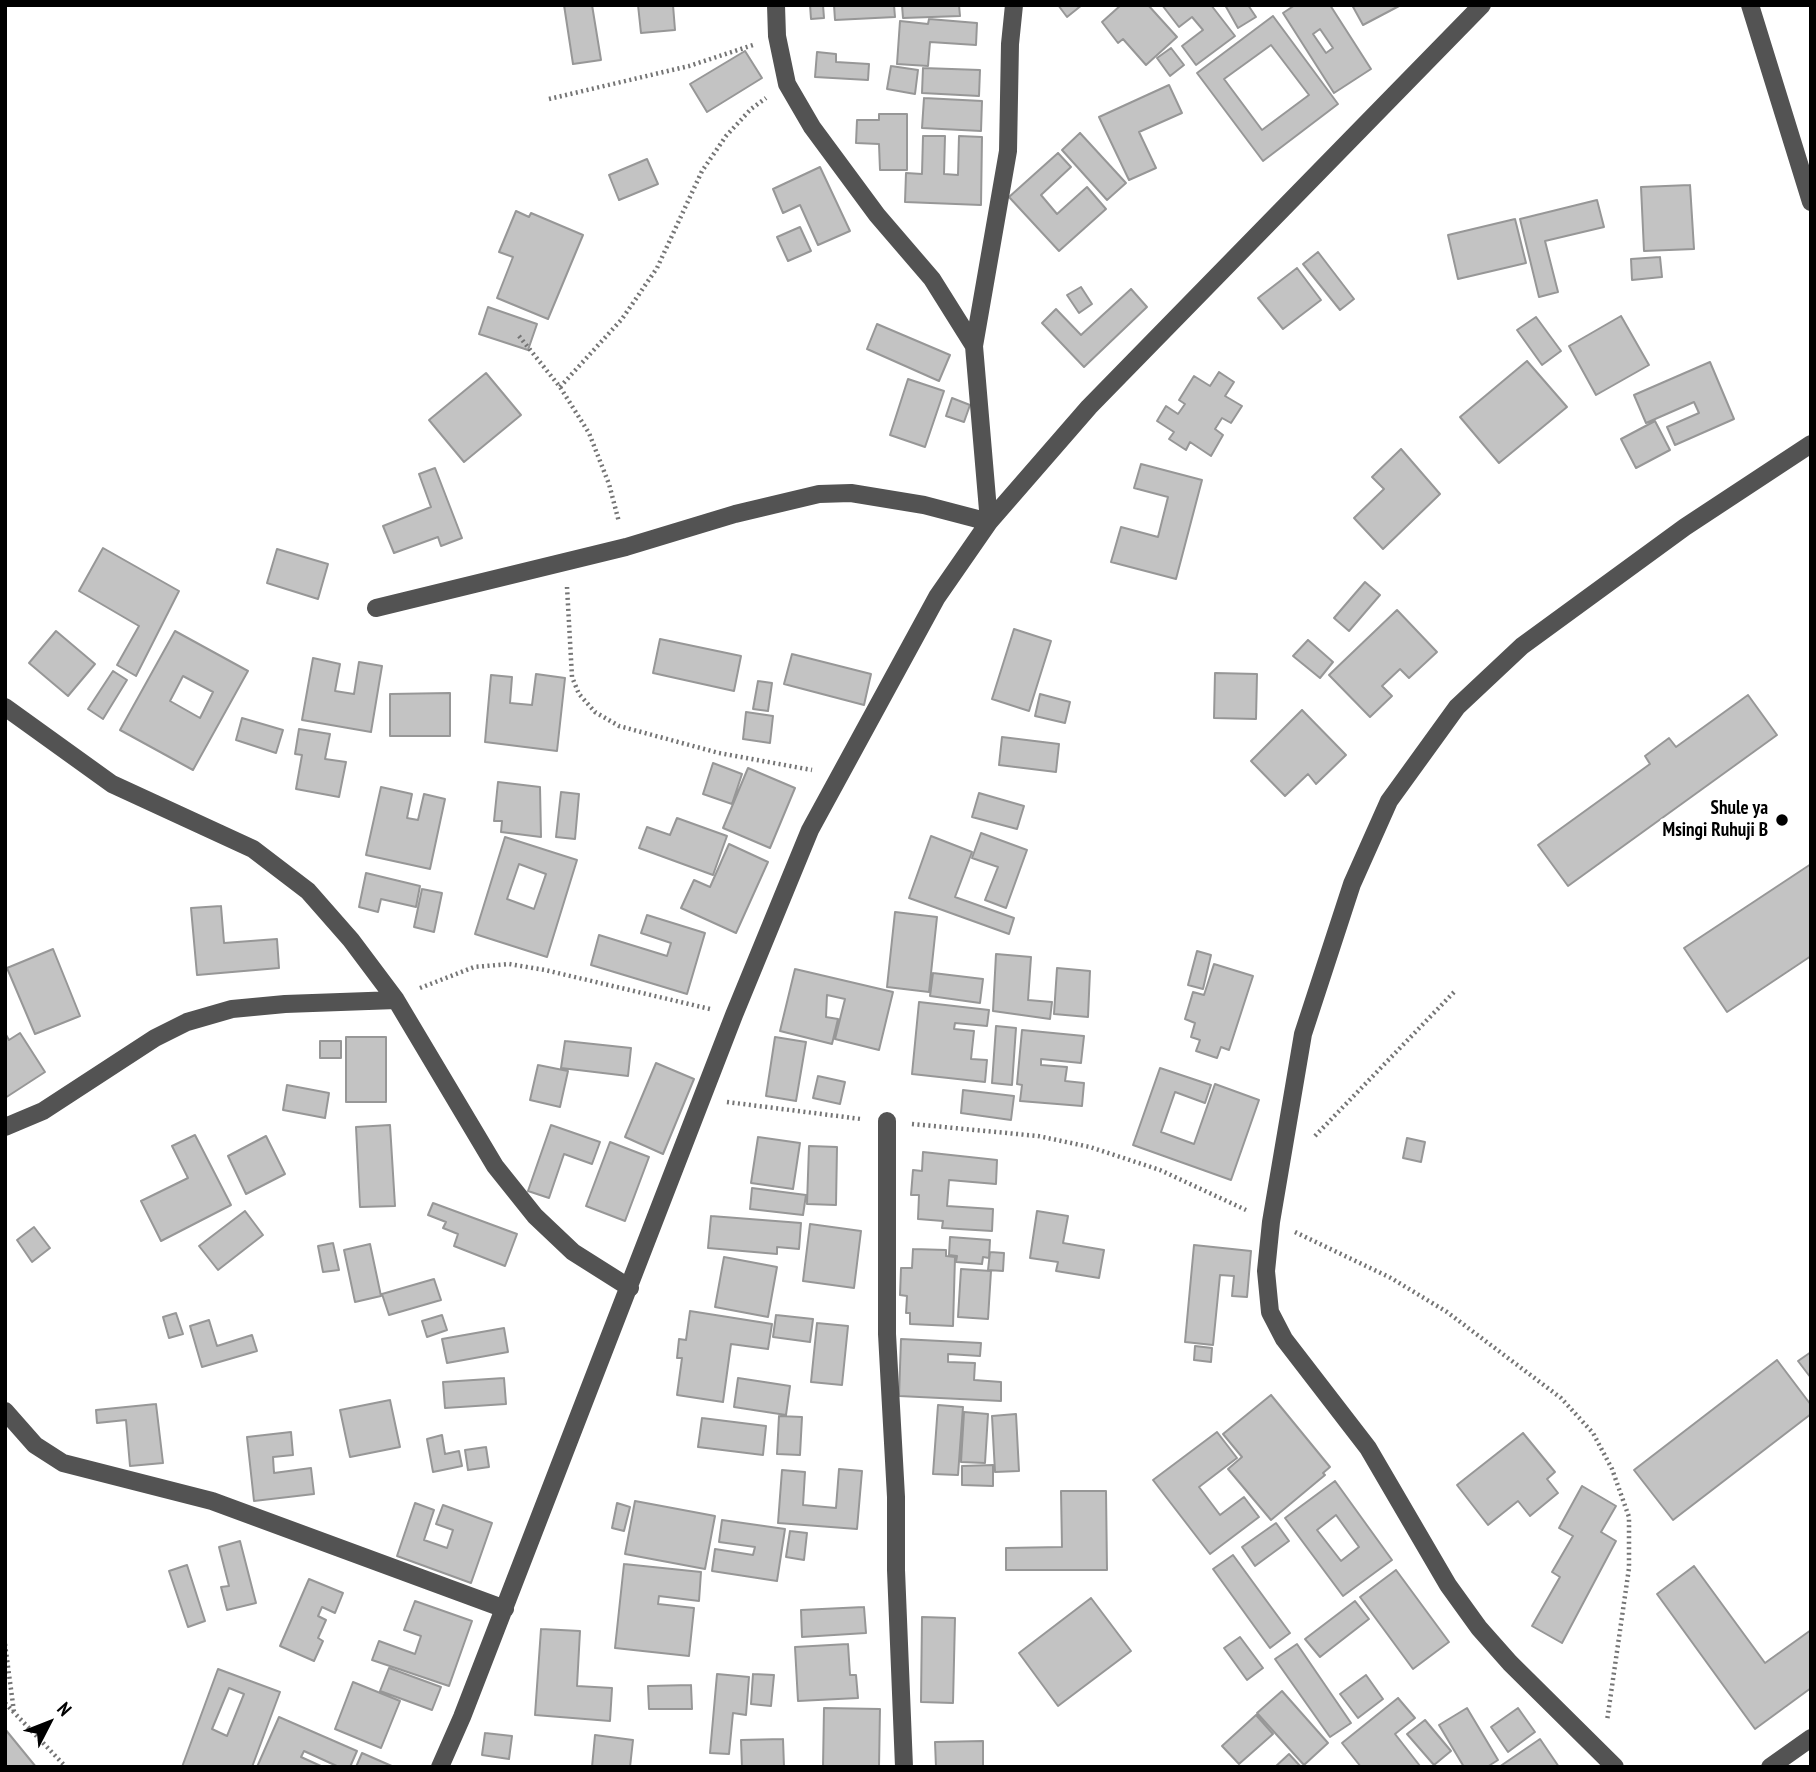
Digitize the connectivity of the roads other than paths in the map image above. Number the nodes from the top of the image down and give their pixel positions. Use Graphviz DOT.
graph roads {
  1 [pos="776,5"];
  2 [pos="1014,5"];
  3 [pos="1482,5"];
  4 [pos="1750,5"];
  5 [pos="1811,202"];
  6 [pos="974,346"];
  7 [pos="1811,444"];
  8 [pos="989,522"];
  9 [pos="376,608"];
  10 [pos="5,707"];
  11 [pos="396,1000"];
  12 [pos="887,1121"];
  13 [pos="5,1127"];
  14 [pos="630,1287"];
  15 [pos="5,1411"];
  16 [pos="505,1609"];
  17 [pos="1811,1738"];
  18 [pos="1609,1761"];
  19 [pos="440,1767"];
  20 [pos="904,1767"];
  21 [pos="1770,1767"];
  1 -- 6 [label="street"];
  2 -- 6 [label="street"];
  3 -- 8 [label="street"];
  4 -- 5 [label="street"];
  6 -- 8 [label="street"];
  7 -- 18 [label="street"];
  8 -- 9 [label="street"];
  8 -- 14 [label="street"];
  10 -- 11 [label="street"];
  11 -- 13 [label="street"];
  11 -- 14 [label="street"];
  12 -- 20 [label="street"];
  14 -- 16 [label="street"];
  15 -- 16 [label="street"];
  16 -- 19 [label="street"];
  17 -- 21 [label="street"];
}
